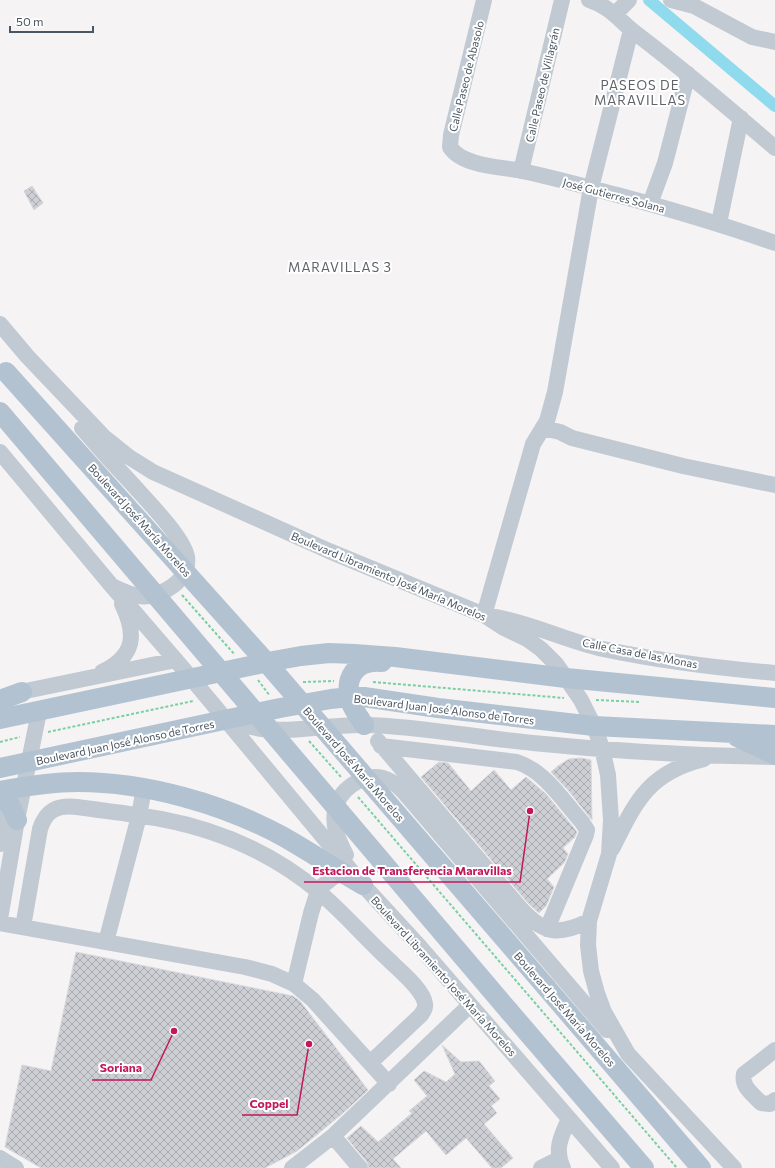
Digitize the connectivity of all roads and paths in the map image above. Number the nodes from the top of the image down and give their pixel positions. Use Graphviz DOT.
graph roads {
  1 [pos="484,0"];
  2 [pos="562,0"];
  3 [pos="628,0"];
  4 [pos="671,0"];
  5 [pos="597,1"];
  6 [pos="615,14"];
  7 [pos="632,30"];
  8 [pos="775,42"];
  9 [pos="688,74"];
  10 [pos="741,118"];
  11 [pos="775,148"];
  12 [pos="453,152"];
  13 [pos="521,171"];
  14 [pos="591,188"];
  15 [pos="650,204"];
  16 [pos="719,223"];
  17 [pos="775,243"];
  18 [pos="0,324"];
  19 [pos="27,356"];
  20 [pos="3,368"];
  21 [pos="0,412"];
  22 [pos="543,428"];
  23 [pos="0,452"];
  24 [pos="775,485"];
  25 [pos="111,586"];
  26 [pos="173,586"];
  27 [pos="484,615"];
  28 [pos="176,660"];
  29 [pos="246,667"];
  30 [pos="487,669"];
  31 [pos="775,673"];
  32 [pos="88,678"];
  33 [pos="566,678"];
  34 [pos="192,679"];
  35 [pos="296,682"];
  36 [pos="268,683"];
  37 [pos="260,684"];
  38 [pos="350,689"];
  39 [pos="22,692"];
  40 [pos="0,696"];
  41 [pos="208,698"];
  42 [pos="775,698"];
  43 [pos="0,700"];
  44 [pos="580,700"];
  45 [pos="646,702"];
  46 [pos="280,708"];
  47 [pos="39,712"];
  48 [pos="0,719"];
  49 [pos="226,721"];
  50 [pos="364,725"];
  51 [pos="594,726"];
  52 [pos="298,729"];
  53 [pos="727,732"];
  54 [pos="35,734"];
  55 [pos="775,735"];
  56 [pos="0,742"];
  57 [pos="381,746"];
  58 [pos="602,748"];
  59 [pos="714,756"];
  60 [pos="775,756"];
  61 [pos="30,762"];
  62 [pos="0,768"];
  63 [pos="24,787"];
  64 [pos="349,787"];
  65 [pos="144,788"];
  66 [pos="0,791"];
  67 [pos="0,798"];
  68 [pos="139,816"];
  69 [pos="8,818"];
  70 [pos="0,844"];
  71 [pos="609,854"];
  72 [pos="340,872"];
  73 [pos="362,885"];
  74 [pos="318,891"];
  75 [pos="0,919"];
  76 [pos="589,921"];
  77 [pos="0,923"];
  78 [pos="23,927"];
  79 [pos="547,930"];
  80 [pos="106,942"];
  81 [pos="294,984"];
  82 [pos="470,1005"];
  83 [pos="775,1050"];
  84 [pos="628,1054"];
  85 [pos="370,1063"];
  86 [pos="389,1084"];
  87 [pos="775,1100"];
  88 [pos="569,1119"];
  89 [pos="333,1136"];
  90 [pos="0,1158"];
  91 [pos="561,1164"];
  92 [pos="16,1168"];
  93 [pos="292,1168"];
  94 [pos="360,1168"];
  95 [pos="541,1168"];
  96 [pos="612,1168"];
  97 [pos="644,1168"];
  98 [pos="677,1168"];
  99 [pos="701,1168"];
  100 [pos="734,1168"];
  1 -- 12 [label="street, Calle Paseo de Abasolo"];
  2 -- 13 [label="street, Calle Paseo de Villagrán"];
  3 -- 6 [label="street"];
  4 -- 8 [label="street"];
  5 -- 6 [label="street"];
  6 -- 7 [label="street"];
  7 -- 9 [label="street"];
  7 -- 14 [label="street"];
  9 -- 10 [label="street"];
  9 -- 15 [label="street"];
  10 -- 11 [label="street"];
  10 -- 16 [label="street"];
  12 -- 13 [label="street, José Gutierres Solana"];
  13 -- 14 [label="street, José Gutierres Solana"];
  14 -- 15 [label="street, José Gutierres Solana"];
  14 -- 22 [label="street"];
  15 -- 16 [label="street, José Gutierres Solana"];
  16 -- 17 [label="street, José Gutierres Solana"];
  18 -- 19 [label="street, Boulevard Libramiento José María Morelos"];
  19 -- 26 [label="street"];
  19 -- 27 [label="street, Boulevard Libramiento José María Morelos"];
  20 -- 99 [label="main road, Boulevard José María Morelos, bridge"];
  21 -- 97 [label="main road, bridge"];
  22 -- 24 [label="street"];
  22 -- 27 [label="street"];
  23 -- 25 [label="street, Boulevard Libramiento José María Morelos"];
  25 -- 26 [label="street"];
  25 -- 28 [label="street, Boulevard Libramiento José María Morelos"];
  25 -- 32 [label="street"];
  26 -- 29 [label="path"];
  27 -- 31 [label="street, Calle Casa de las Monas"];
  27 -- 33 [label="street, Boulevard Libramiento José María Morelos"];
  28 -- 32 [label="street"];
  28 -- 34 [label="street, Boulevard Libramiento José María Morelos"];
  29 -- 30 [label="main road"];
  29 -- 34 [label="main road"];
  29 -- 37 [label="path"];
  30 -- 33 [label="main road"];
  30 -- 38 [label="main road"];
  32 -- 39 [label="street"];
  33 -- 42 [label="main road"];
  33 -- 44 [label="street, Boulevard Libramiento José María Morelos"];
  34 -- 41 [label="street, Boulevard Libramiento José María Morelos"];
  34 -- 47 [label="main road"];
  35 -- 38 [label="path"];
  36 -- 37 [label="path"];
  37 -- 46 [label="path"];
  38 -- 44 [label="path"];
  38 -- 46 [label="main road, Boulevard Juan José Alonso de Torres"];
  38 -- 50 [label="main road"];
  38 -- 51 [label="main road, Boulevard Juan José Alonso de Torres"];
  39 -- 40 [label="street"];
  39 -- 43 [label="main road"];
  41 -- 49 [label="street, Boulevard Libramiento José María Morelos"];
  41 -- 54 [label="path"];
  44 -- 45 [label="path"];
  44 -- 51 [label="street, Boulevard Libramiento José María Morelos"];
  46 -- 49 [label="main road, Boulevard Juan José Alonso de Torres"];
  47 -- 48 [label="main road"];
  47 -- 54 [label="street"];
  49 -- 52 [label="street"];
  49 -- 61 [label="main road, Boulevard Juan José Alonso de Torres"];
  49 -- 73 [label="street, Boulevard Libramiento José María Morelos"];
  50 -- 52 [label="street"];
  50 -- 57 [label="street"];
  50 -- 58 [label="street"];
  51 -- 53 [label="main road, Boulevard Juan José Alonso de Torres"];
  51 -- 58 [label="street, Boulevard Libramiento José María Morelos"];
  52 -- 64 [label="path"];
  53 -- 55 [label="main road, Boulevard Juan José Alonso de Torres"];
  53 -- 60 [label="main road"];
  54 -- 56 [label="path"];
  54 -- 61 [label="street"];
  57 -- 79 [label="street"];
  57 -- 79 [label="street"];
  58 -- 59 [label="street"];
  58 -- 71 [label="street, Boulevard Libramiento José María Morelos"];
  59 -- 60 [label="street"];
  59 -- 71 [label="street"];
  61 -- 62 [label="main road, Boulevard Juan José Alonso de Torres"];
  61 -- 63 [label="street"];
  63 -- 65 [label="main road"];
  63 -- 66 [label="main road"];
  63 -- 69 [label="street"];
  64 -- 73 [label="street"];
  64 -- 84 [label="street"];
  64 -- 98 [label="path"];
  65 -- 68 [label="street"];
  65 -- 72 [label="main road"];
  67 -- 69 [label="main road"];
  68 -- 74 [label="street"];
  68 -- 78 [label="street"];
  68 -- 80 [label="street"];
  69 -- 70 [label="street"];
  69 -- 75 [label="street"];
  71 -- 76 [label="street, Boulevard Libramiento José María Morelos"];
  72 -- 73 [label="main road"];
  72 -- 74 [label="street"];
  73 -- 82 [label="street, Boulevard Libramiento José María Morelos"];
  74 -- 81 [label="street"];
  74 -- 85 [label="street"];
  76 -- 79 [label="street"];
  76 -- 84 [label="street, Boulevard Libramiento José María Morelos"];
  77 -- 78 [label="street"];
  78 -- 80 [label="street"];
  80 -- 81 [label="street"];
  81 -- 85 [label="street"];
  82 -- 86 [label="street"];
  82 -- 88 [label="street, Boulevard Libramiento José María Morelos"];
  83 -- 87 [label="street"];
  84 -- 100 [label="street, Boulevard Libramiento José María Morelos"];
  85 -- 86 [label="street"];
  86 -- 89 [label="street"];
  88 -- 91 [label="street"];
  88 -- 96 [label="street, Boulevard Libramiento José María Morelos"];
  89 -- 93 [label="street"];
  89 -- 94 [label="street"];
  90 -- 92 [label="street"];
  91 -- 95 [label="street"];
}
